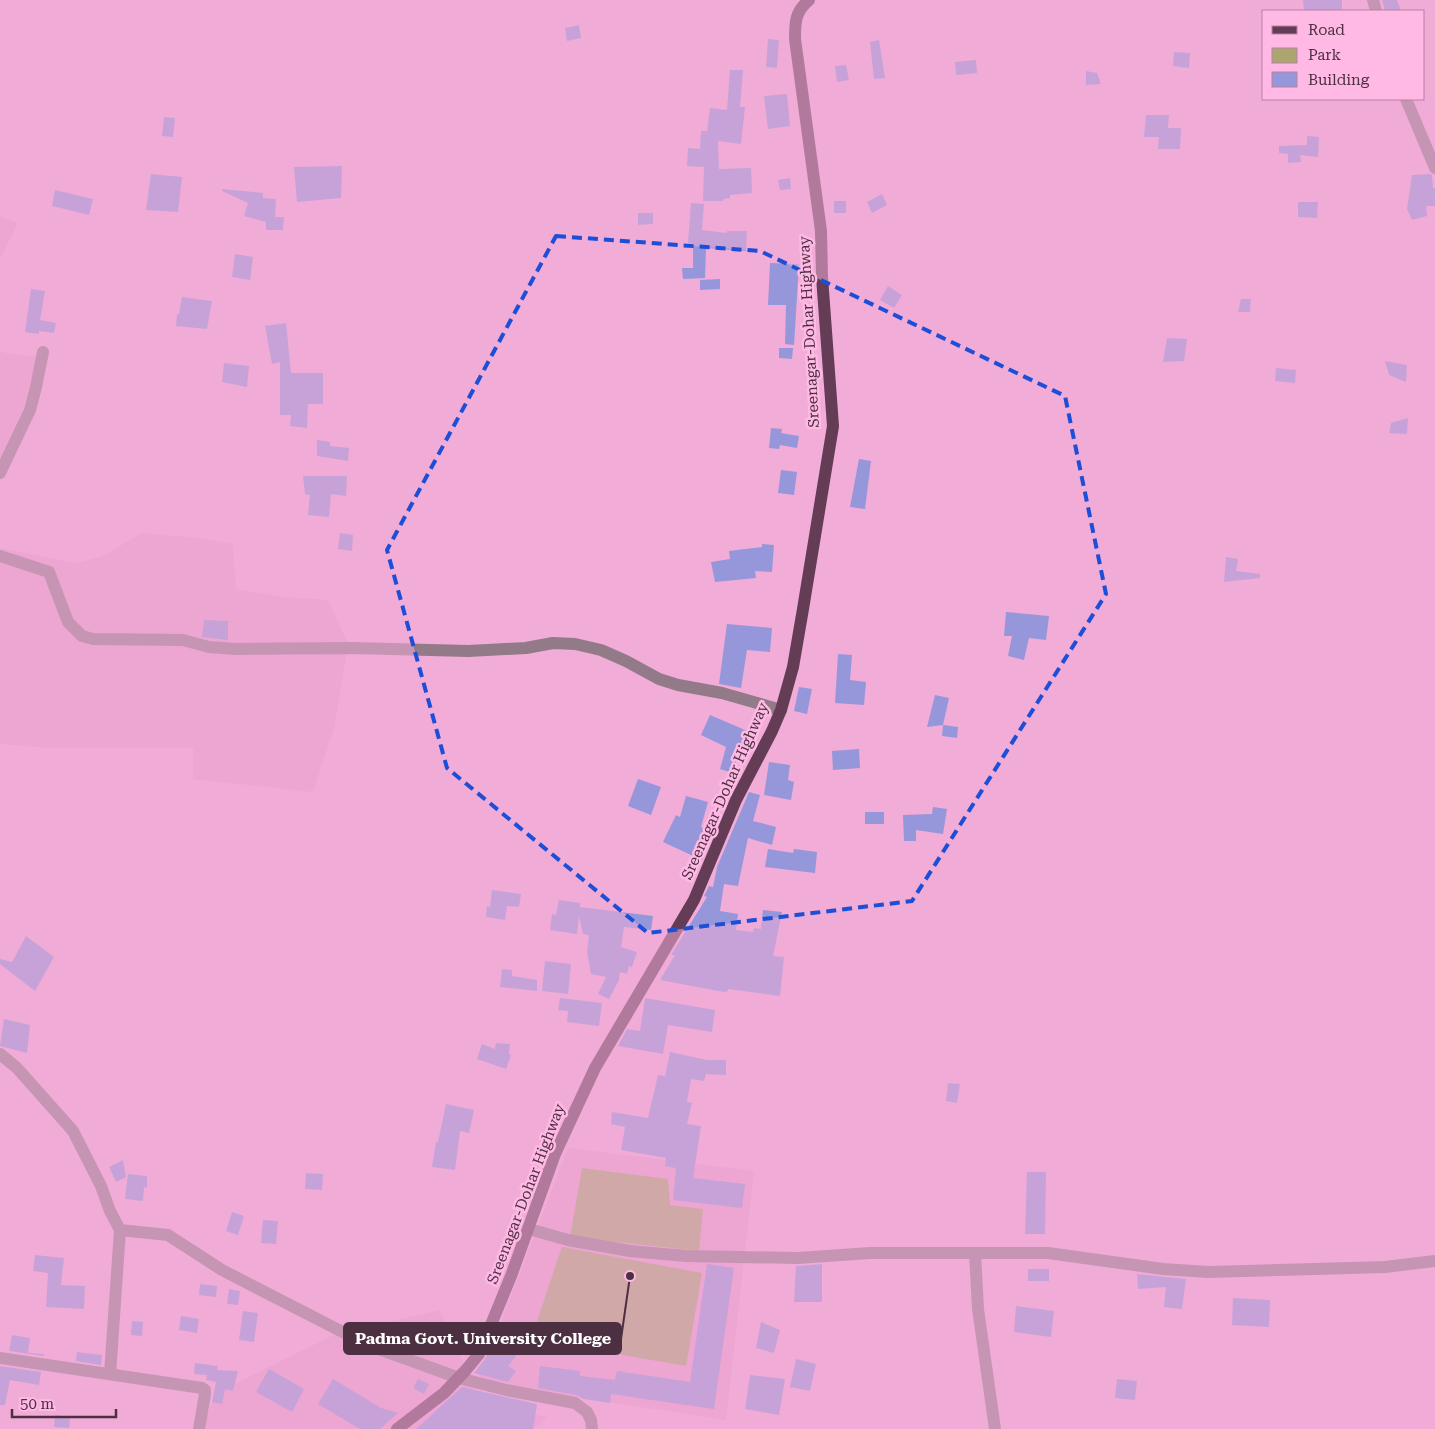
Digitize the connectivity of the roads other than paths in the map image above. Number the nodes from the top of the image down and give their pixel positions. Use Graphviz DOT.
graph roads {
  1 [pos="809,0"];
  2 [pos="1406,100"];
  3 [pos="1435,168"];
  4 [pos="43,352"];
  5 [pos="0,473"];
  6 [pos="0,556"];
  7 [pos="781,710"];
  8 [pos="0,1054"];
  9 [pos="529,1229"];
  10 [pos="120,1230"];
  11 [pos="975,1253"];
  12 [pos="1435,1262"];
  13 [pos="0,1358"];
  14 [pos="110,1374"];
  15 [pos="459,1378"];
  16 [pos="199,1429"];
  17 [pos="397,1429"];
  18 [pos="592,1429"];
  19 [pos="995,1429"];
  1 -- 7 [label="main road, Sreenagar-Dohar Highway"];
  2 -- 3 [label="street"];
  4 -- 5 [label="street"];
  6 -- 7 [label="street"];
  7 -- 9 [label="main road, Sreenagar-Dohar Highway"];
  8 -- 10 [label="street"];
  9 -- 11 [label="street"];
  9 -- 15 [label="main road, Sreenagar-Dohar Highway"];
  10 -- 14 [label="street"];
  10 -- 15 [label="street"];
  11 -- 12 [label="street"];
  11 -- 19 [label="street"];
  13 -- 14 [label="street"];
  14 -- 16 [label="street"];
  15 -- 17 [label="main road, Sreenagar-Dohar Highway"];
  15 -- 18 [label="street"];
}
